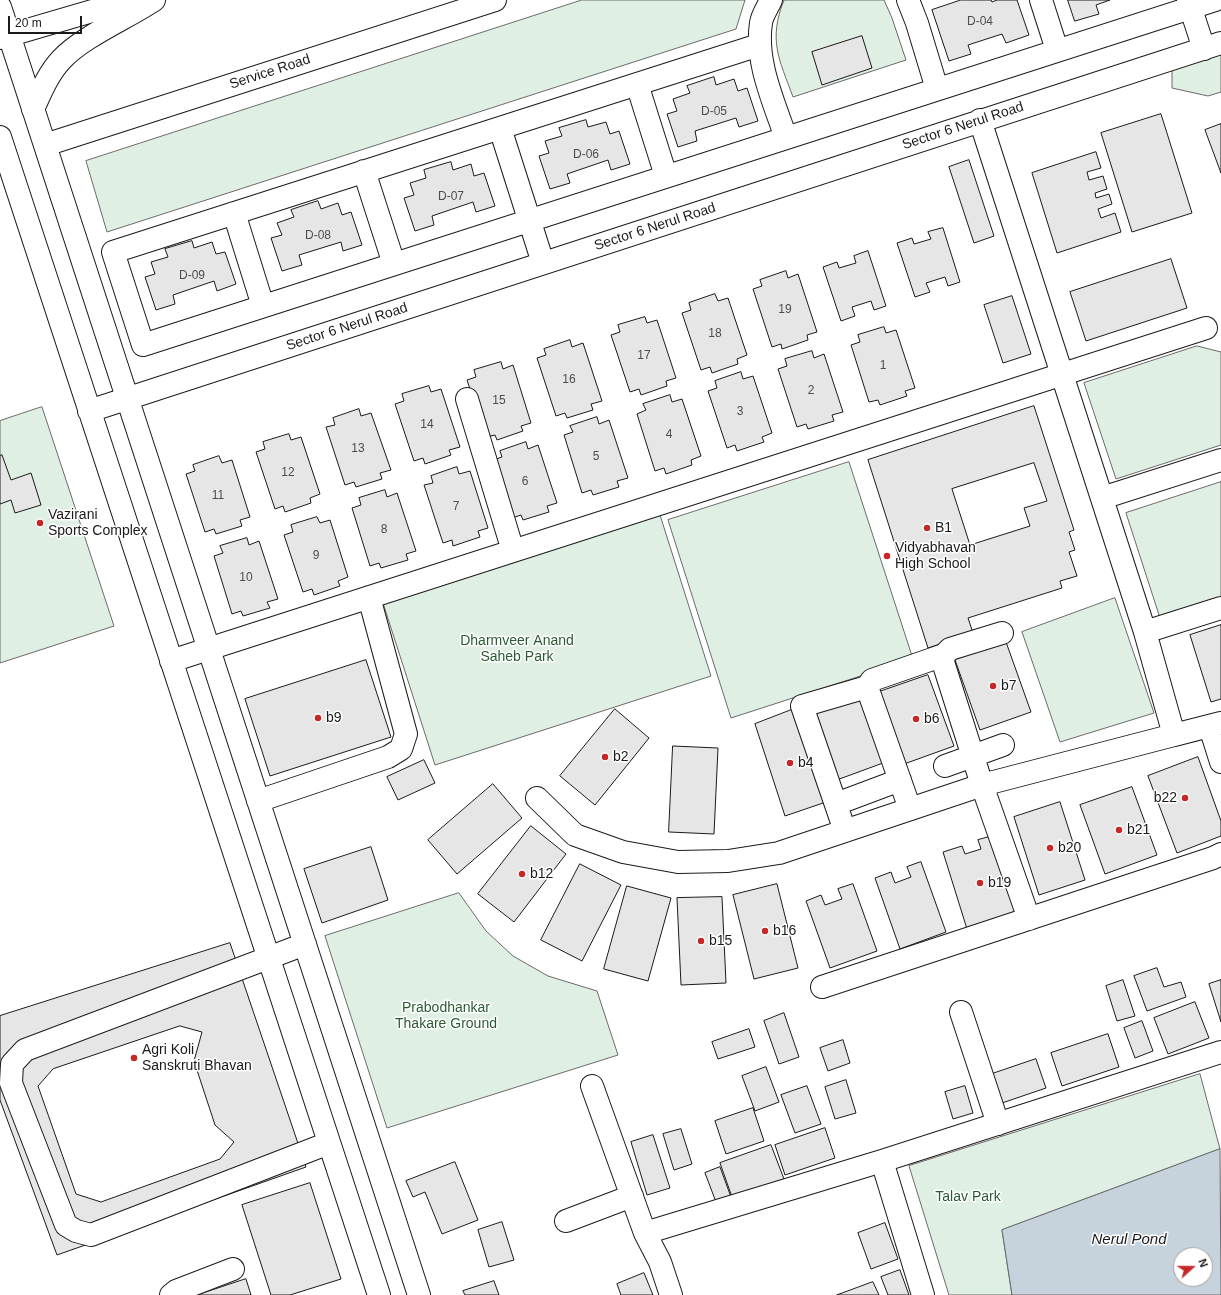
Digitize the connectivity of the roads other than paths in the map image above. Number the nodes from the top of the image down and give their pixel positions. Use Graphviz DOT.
graph roads {
  1 [pos="130,0"];
  2 [pos="154,0"];
  3 [pos="495,0"];
  4 [pos="771,0"];
  5 [pos="908,0"];
  6 [pos="1041,0"];
  7 [pos="1214,0"];
  8 [pos="1190,4"];
  9 [pos="0,7"];
  10 [pos="5,36"];
  11 [pos="759,45"];
  12 [pos="1212,46"];
  13 [pos="1057,50"];
  14 [pos="637,84"];
  15 [pos="937,89"];
  16 [pos="33,109"];
  17 [pos="980,120"];
  18 [pos="500,128"];
  19 [pos="0,137"];
  20 [pos="786,138"];
  21 [pos="45,145"];
  22 [pos="364,172"];
  23 [pos="666,176"];
  24 [pos="234,213"];
  25 [pos="530,220"];
  26 [pos="543,263"];
  27 [pos="394,264"];
  28 [pos="263,306"];
  29 [pos="1206,328"];
  30 [pos="1062,374"];
  31 [pos="127,398"];
  32 [pos="467,400"];
  33 [pos="89,411"];
  34 [pos="1221,460"];
  35 [pos="1102,498"];
  36 [pos="513,551"];
  37 [pos="369,597"];
  38 [pos="1221,608"];
  39 [pos="1145,632"];
  40 [pos="1002,634"];
  41 [pos="209,649"];
  42 [pos="944,655"];
  43 [pos="171,660"];
  44 [pos="867,687"];
  45 [pos="1215,725"];
  46 [pos="1174,736"];
  47 [pos="1003,745"];
  48 [pos="973,757"];
  49 [pos="1221,762"];
  50 [pos="945,766"];
  51 [pos="900,780"];
  52 [pos="982,785"];
  53 [pos="537,798"];
  54 [pos="258,801"];
  55 [pos="836,804"];
  56 [pos="910,810"];
  57 [pos="844,831"];
  58 [pos="1221,854"];
  59 [pos="1030,918"];
  60 [pos="305,944"];
  61 [pos="268,957"];
  62 [pos="822,987"];
  63 [pos="961,1012"];
  64 [pos="1221,1053"];
  65 [pos="592,1086"];
  66 [pos="998,1124"];
  67 [pos="329,1143"];
  68 [pos="882,1162"];
  69 [pos="632,1196"];
  70 [pos="566,1221"];
  71 [pos="645,1233"];
  72 [pos="233,1269"];
  73 [pos="171,1295"];
  74 [pos="379,1295"];
  75 [pos="419,1295"];
  76 [pos="671,1295"];
  77 [pos="923,1295"];
  1 -- 10 [label="street"];
  2 -- 16 [label="street"];
  3 -- 21 [label="street, Service Road"];
  4 -- 11 [label="street"];
  5 -- 15 [label="street"];
  6 -- 13 [label="street"];
  7 -- 8 [label="street"];
  8 -- 12 [label="street"];
  8 -- 13 [label="street"];
  9 -- 10 [label="street"];
  10 -- 16 [label="street"];
  11 -- 14 [label="street"];
  11 -- 20 [label="street"];
  12 -- 17 [label="street, Sector 6 Nerul Road"];
  13 -- 15 [label="street"];
  14 -- 18 [label="street"];
  14 -- 23 [label="street"];
  15 -- 20 [label="street"];
  16 -- 21 [label="street"];
  17 -- 26 [label="street, Sector 6 Nerul Road"];
  17 -- 30 [label="street"];
  18 -- 22 [label="street"];
  18 -- 25 [label="street"];
  19 -- 33 [label="street"];
  20 -- 23 [label="street"];
  21 -- 31 [label="street"];
  22 -- 24 [label="street"];
  22 -- 27 [label="street"];
  23 -- 25 [label="street"];
  24 -- 28 [label="street"];
  24 -- 28 [label="street"];
  25 -- 26 [label="street"];
  25 -- 27 [label="street"];
  26 -- 31 [label="street, Sector 6 Nerul Road"];
  27 -- 28 [label="street"];
  29 -- 30 [label="street"];
  30 -- 35 [label="street"];
  30 -- 36 [label="street"];
  31 -- 33 [label="street, Sector 6 Nerul Road"];
  31 -- 41 [label="street"];
  32 -- 36 [label="street"];
  33 -- 43 [label="street"];
  34 -- 35 [label="street"];
  35 -- 39 [label="street"];
  36 -- 37 [label="street"];
  37 -- 41 [label="street"];
  37 -- 54 [label="street"];
  38 -- 39 [label="street"];
  39 -- 46 [label="street"];
  40 -- 42 [label="street"];
  41 -- 43 [label="street"];
  41 -- 54 [label="street"];
  42 -- 44 [label="street"];
  42 -- 48 [label="street"];
  43 -- 61 [label="street"];
  44 -- 51 [label="street"];
  44 -- 55 [label="street"];
  45 -- 46 [label="street"];
  45 -- 49 [label="street"];
  46 -- 52 [label="street"];
  47 -- 48 [label="street"];
  48 -- 50 [label="street"];
  48 -- 52 [label="street"];
  51 -- 55 [label="street"];
  51 -- 56 [label="street"];
  52 -- 56 [label="street"];
  52 -- 59 [label="street"];
  53 -- 57 [label="street"];
  54 -- 60 [label="street"];
  55 -- 57 [label="street"];
  56 -- 57 [label="street"];
  58 -- 59 [label="street"];
  59 -- 62 [label="street"];
  60 -- 61 [label="street"];
  60 -- 75 [label="street"];
  61 -- 67 [label="street"];
  61 -- 67 [label="street"];
  63 -- 66 [label="street"];
  64 -- 66 [label="street"];
  65 -- 69 [label="street"];
  66 -- 68 [label="street"];
  67 -- 74 [label="street"];
  68 -- 71 [label="street"];
  68 -- 77 [label="street"];
  69 -- 70 [label="street"];
  69 -- 71 [label="street"];
  71 -- 76 [label="street"];
  72 -- 73 [label="street"];
}
